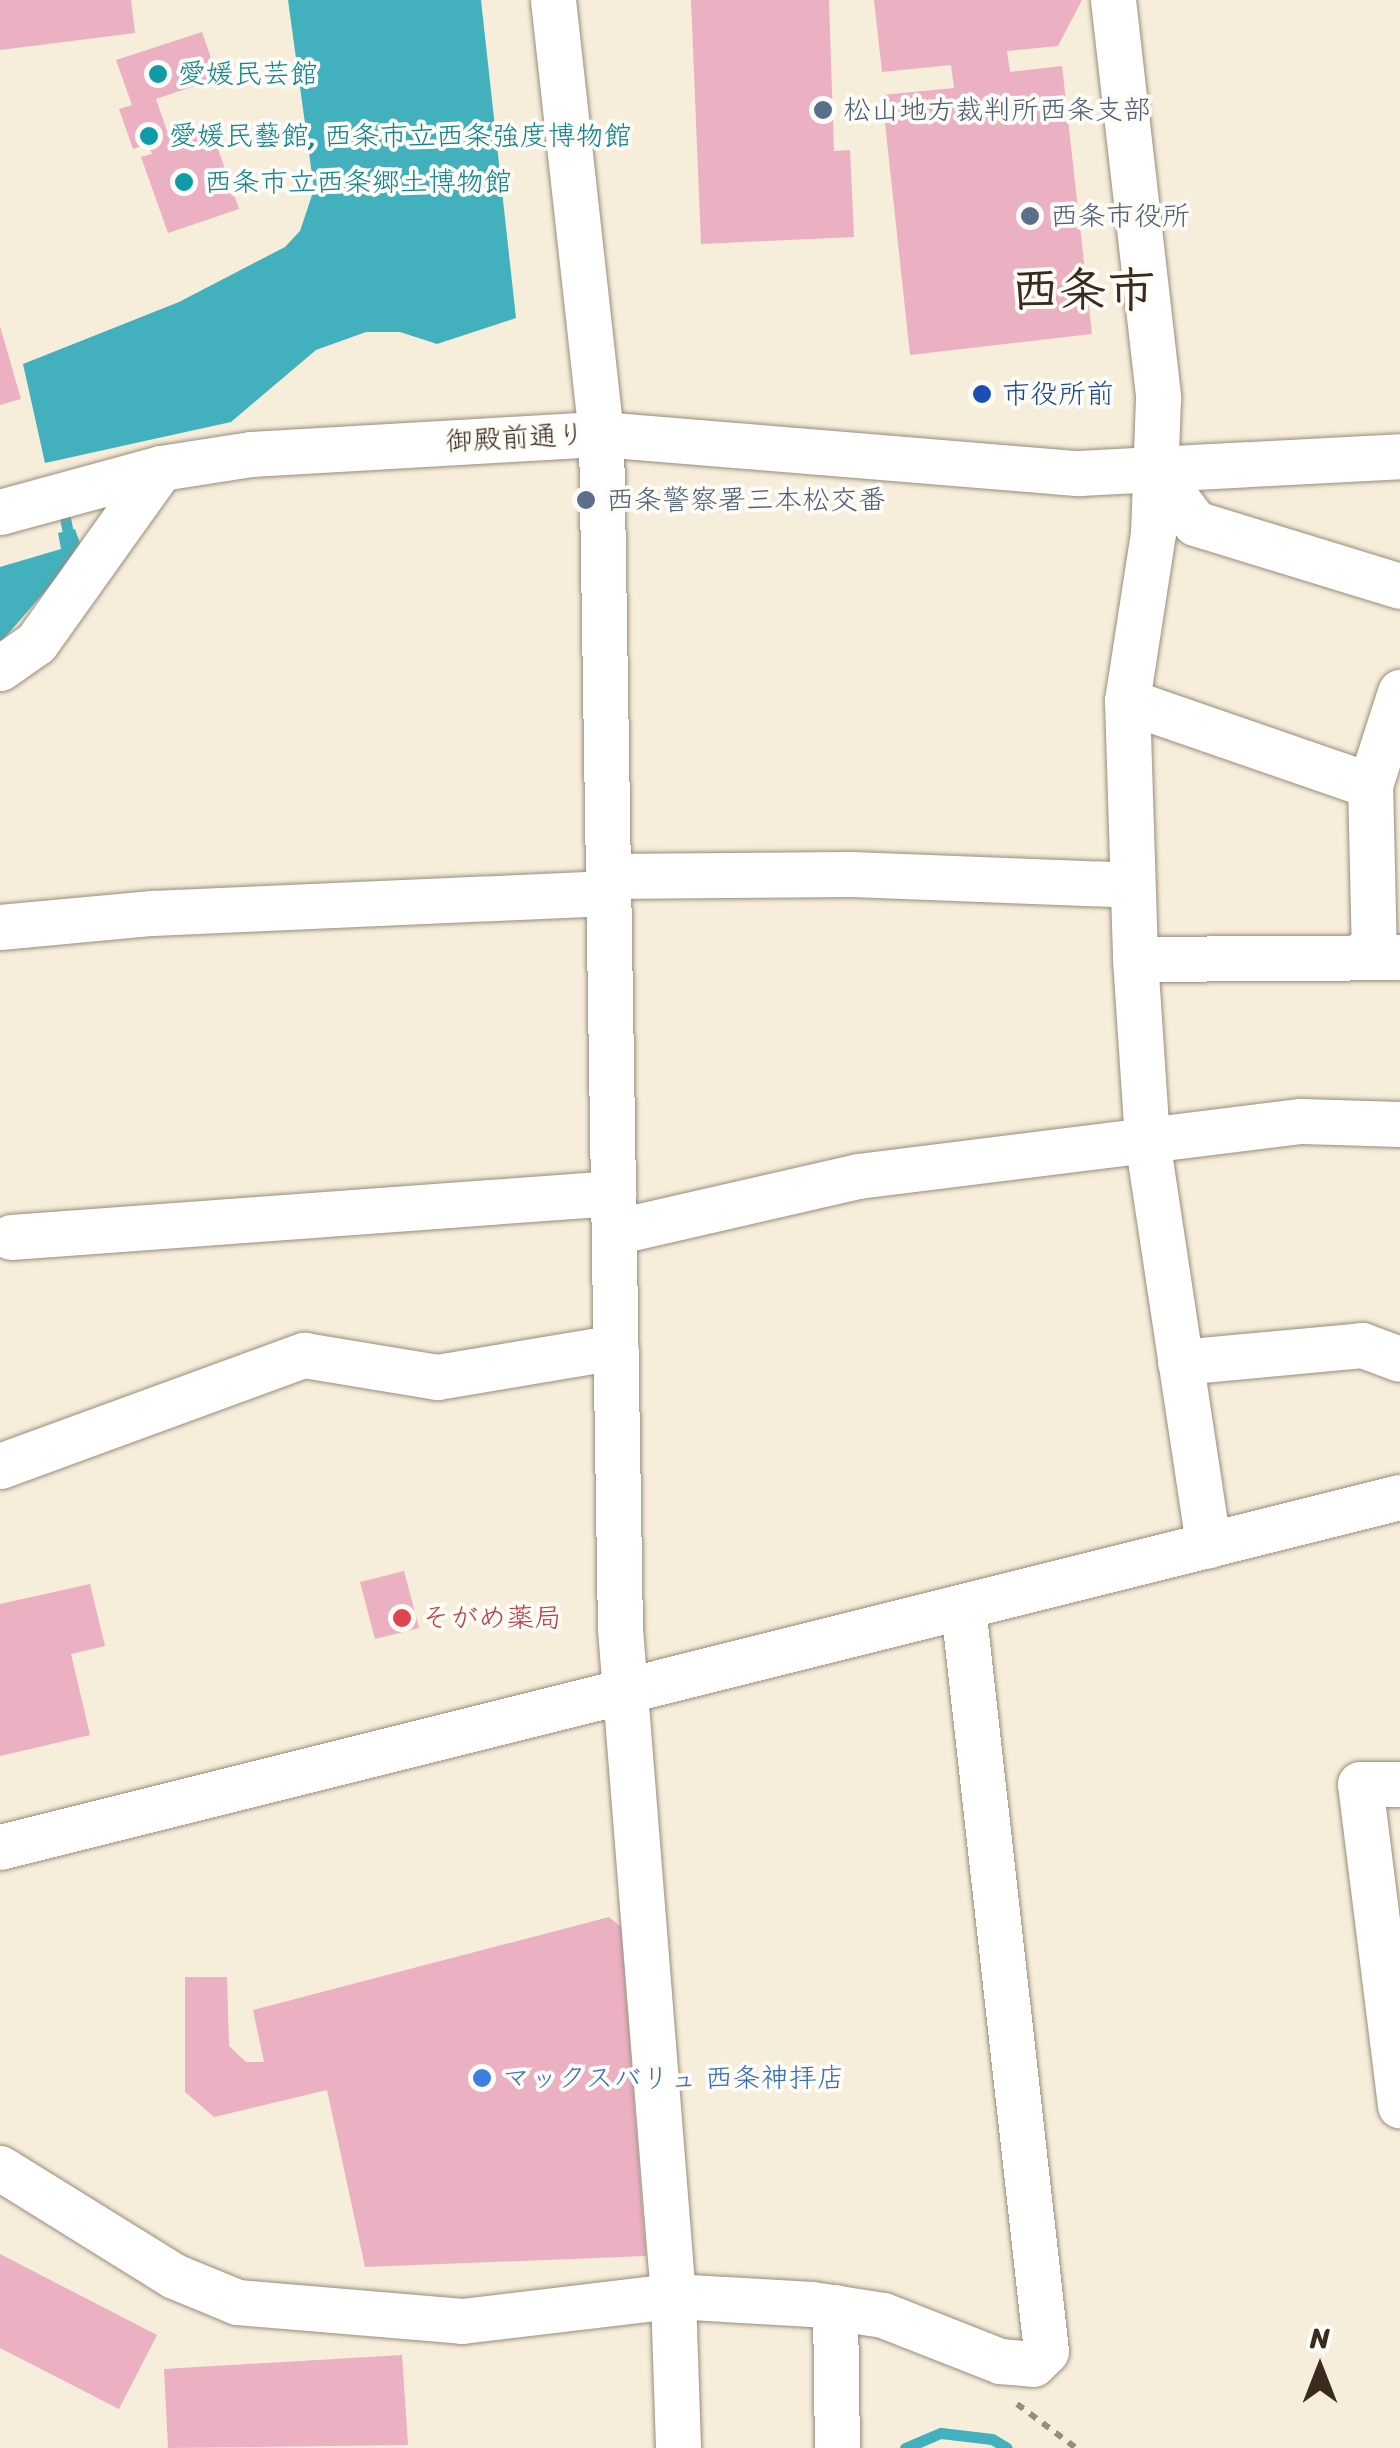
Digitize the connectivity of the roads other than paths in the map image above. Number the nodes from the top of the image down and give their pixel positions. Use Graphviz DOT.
graph roads {
  1 [pos="553,0"];
  2 [pos="1114,0"];
  3 [pos="601,434"];
  4 [pos="1400,456"];
  5 [pos="160,468"];
  6 [pos="1156,472"];
  7 [pos="0,512"];
  8 [pos="1400,586"];
  9 [pos="0,668"];
  10 [pos="1400,692"];
  11 [pos="1126,701"];
  12 [pos="1370,785"];
  13 [pos="1131,884"];
  14 [pos="608,885"];
  15 [pos="0,927"];
  16 [pos="1387,957"];
  17 [pos="1134,958"];
  18 [pos="1400,1124"];
  19 [pos="1147,1140"];
  20 [pos="614,1213"];
  21 [pos="10,1237"];
  22 [pos="616,1347"];
  23 [pos="1400,1359"];
  24 [pos="1180,1362"];
  25 [pos="0,1466"];
  26 [pos="1400,1497"];
  27 [pos="1208,1545"];
  28 [pos="963,1606"];
  29 [pos="624,1691"];
  30 [pos="1400,1784"];
  31 [pos="0,1847"];
  32 [pos="1400,2106"];
  33 [pos="0,2168"];
  34 [pos="672,2296"];
  35 [pos="835,2308"];
  36 [pos="678,2448"];
  37 [pos="837,2448"];
  1 -- 3 [label="street, 御殿前通り"];
  2 -- 6 [label="street"];
  3 -- 5 [label="street, 御殿前通り"];
  3 -- 6 [label="street"];
  3 -- 14 [label="street"];
  4 -- 6 [label="street"];
  5 -- 7 [label="street, 御殿前通り"];
  5 -- 9 [label="street"];
  6 -- 8 [label="street"];
  6 -- 11 [label="street"];
  10 -- 12 [label="street"];
  11 -- 12 [label="street"];
  11 -- 13 [label="street"];
  12 -- 16 [label="street"];
  13 -- 14 [label="street"];
  13 -- 17 [label="street"];
  14 -- 15 [label="street"];
  14 -- 20 [label="street"];
  16 -- 17 [label="street"];
  17 -- 19 [label="street"];
  18 -- 19 [label="street"];
  19 -- 20 [label="street"];
  19 -- 24 [label="street"];
  20 -- 21 [label="street"];
  20 -- 22 [label="street"];
  22 -- 25 [label="street"];
  22 -- 29 [label="street"];
  23 -- 24 [label="street"];
  24 -- 27 [label="street"];
  26 -- 27 [label="street"];
  27 -- 28 [label="street"];
  28 -- 29 [label="street"];
  28 -- 35 [label="street"];
  29 -- 31 [label="street"];
  29 -- 34 [label="street"];
  30 -- 32 [label="street"];
  33 -- 34 [label="street"];
  34 -- 35 [label="street"];
  34 -- 36 [label="street"];
  35 -- 37 [label="street"];
}
